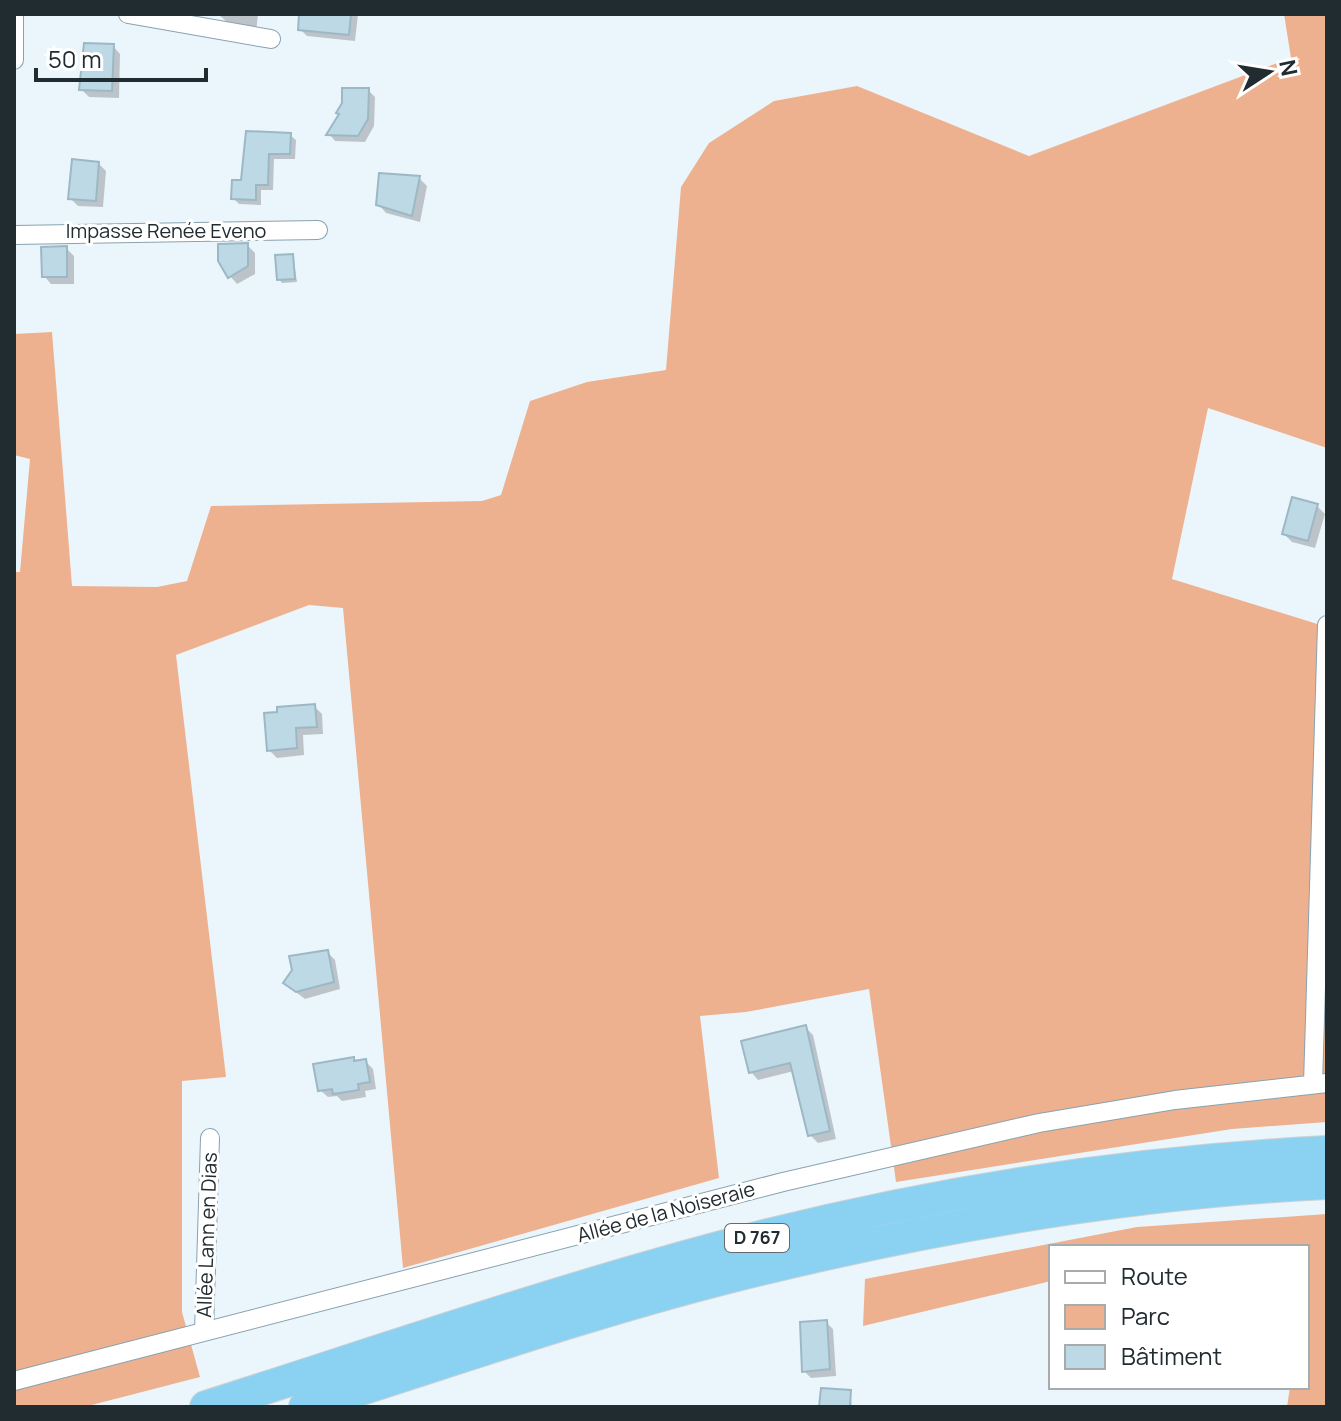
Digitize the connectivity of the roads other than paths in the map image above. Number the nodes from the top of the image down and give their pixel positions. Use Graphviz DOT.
graph roads {
  1 [pos="14,14"];
  2 [pos="128,14"];
  3 [pos="271,39"];
  4 [pos="14,60"];
  5 [pos="318,230"];
  6 [pos="14,235"];
  7 [pos="1327,625"];
  8 [pos="1320,1084"];
  9 [pos="210,1138"];
  10 [pos="1327,1152"];
  11 [pos="1327,1183"];
  12 [pos="204,1332"];
  13 [pos="14,1381"];
  14 [pos="206,1407"];
  15 [pos="305,1407"];
  1 -- 4 [label="street"];
  2 -- 3 [label="street"];
  5 -- 6 [label="street, Impasse Renée Eveno"];
  7 -- 8 [label="street"];
  8 -- 12 [label="street, Allée de la Noiseraie"];
  9 -- 12 [label="street, Allée Lann en Dias"];
  10 -- 14 [label="highway, D 767"];
  11 -- 15 [label="highway, D 767"];
  12 -- 13 [label="street, Allée de la Noiseraie"];
}
